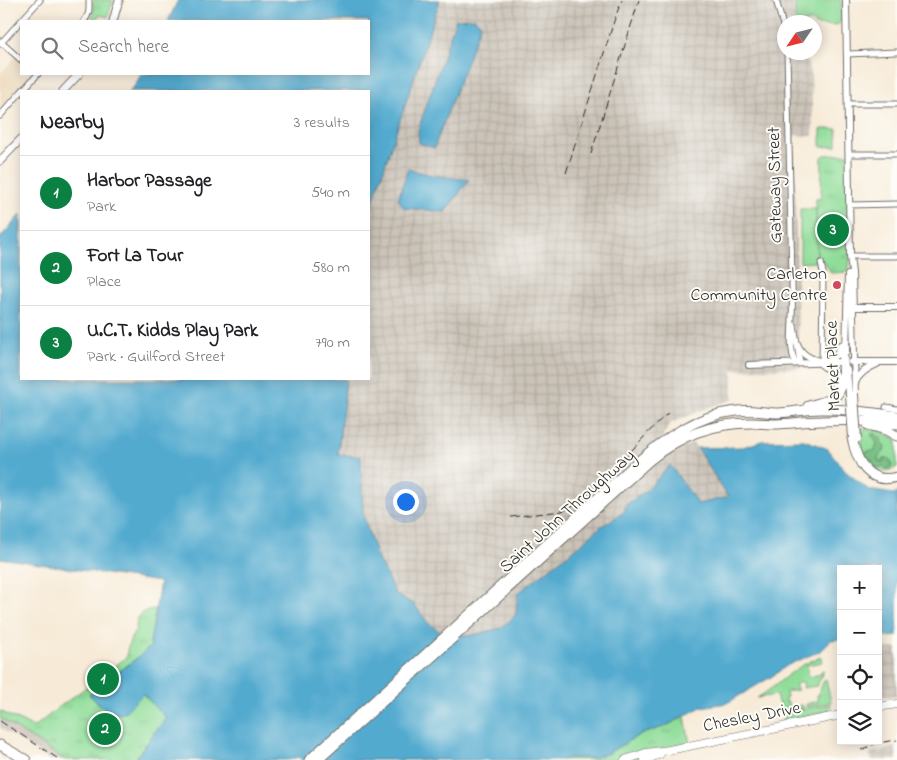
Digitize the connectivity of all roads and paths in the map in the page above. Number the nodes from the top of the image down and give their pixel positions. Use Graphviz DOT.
graph roads {
  1 [pos="40,0"];
  2 [pos="89,0"];
  3 [pos="119,0"];
  4 [pos="776,0"];
  5 [pos="846,0"];
  6 [pos="780,15"];
  7 [pos="22,20"];
  8 [pos="85,20"];
  9 [pos="113,20"];
  10 [pos="20,22"];
  11 [pos="1,43"];
  12 [pos="897,52"];
  13 [pos="847,54"];
  14 [pos="20,59"];
  15 [pos="787,60"];
  16 [pos="36,75"];
  17 [pos="78,75"];
  18 [pos="24,90"];
  19 [pos="64,90"];
  20 [pos="20,94"];
  21 [pos="848,104"];
  22 [pos="897,104"];
  23 [pos="0,116"];
  24 [pos="20,139"];
  25 [pos="10,151"];
  26 [pos="848,154"];
  27 [pos="897,154"];
  28 [pos="0,161"];
  29 [pos="0,166"];
  30 [pos="897,204"];
  31 [pos="849,205"];
  32 [pos="897,256"];
  33 [pos="850,259"];
  34 [pos="821,263"];
  35 [pos="850,307"];
  36 [pos="897,307"];
  37 [pos="846,315"];
  38 [pos="792,317"];
  39 [pos="796,341"];
  40 [pos="842,346"];
  41 [pos="847,362"];
  42 [pos="880,362"];
  43 [pos="897,362"];
  44 [pos="798,363"];
  45 [pos="824,363"];
  46 [pos="749,365"];
  47 [pos="854,387"];
  48 [pos="852,395"];
  49 [pos="824,401"];
  50 [pos="886,407"];
  51 [pos="897,409"];
  52 [pos="751,410"];
  53 [pos="873,413"];
  54 [pos="897,416"];
  55 [pos="844,420"];
  56 [pos="694,424"];
  57 [pos="897,424"];
  58 [pos="897,436"];
  59 [pos="855,439"];
  60 [pos="671,440"];
  61 [pos="897,471"];
  62 [pos="897,477"];
  63 [pos="897,704"];
  64 [pos="882,706"];
  65 [pos="837,716"];
  66 [pos="0,744"];
  67 [pos="669,750"];
  68 [pos="4,751"];
  69 [pos="14,760"];
  70 [pos="26,760"];
  71 [pos="309,760"];
  72 [pos="318,760"];
  73 [pos="625,760"];
  74 [pos="645,760"];
  1 -- 7 [label="street"];
  2 -- 8 [label="street"];
  3 -- 9 [label="main road"];
  4 -- 6 [label="street"];
  5 -- 13 [label="street"];
  10 -- 11 [label="street"];
  11 -- 14 [label="street"];
  12 -- 13 [label="street"];
  13 -- 21 [label="street, Market Place"];
  15 -- 38 [label="street, Gateway Street"];
  16 -- 18 [label="street"];
  17 -- 19 [label="main road"];
  20 -- 23 [label="street"];
  21 -- 22 [label="street"];
  21 -- 26 [label="street, Market Place"];
  24 -- 25 [label="main road"];
  25 -- 28 [label="main road"];
  25 -- 29 [label="main road"];
  26 -- 27 [label="street"];
  26 -- 31 [label="street, Market Place"];
  30 -- 31 [label="street"];
  31 -- 33 [label="street, Market Place"];
  32 -- 33 [label="street"];
  33 -- 35 [label="street, Market Place"];
  34 -- 45 [label="street"];
  35 -- 36 [label="street"];
  35 -- 37 [label="street, Market Place"];
  35 -- 41 [label="street, Market Place"];
  37 -- 40 [label="street"];
  37 -- 41 [label="street, Market Place"];
  38 -- 39 [label="street, Gateway Street"];
  38 -- 44 [label="street, Gateway Street"];
  39 -- 44 [label="street, Gateway Street"];
  39 -- 45 [label="street"];
  40 -- 41 [label="highway"];
  40 -- 45 [label="street"];
  41 -- 42 [label="street"];
  41 -- 45 [label="street"];
  41 -- 47 [label="street, Market Place"];
  41 -- 48 [label="street, Market Place"];
  41 -- 49 [label="highway"];
  42 -- 43 [label="street"];
  42 -- 47 [label="street"];
  44 -- 45 [label="street"];
  44 -- 46 [label="street"];
  45 -- 49 [label="highway"];
  47 -- 48 [label="street, Market Place"];
  48 -- 59 [label="street, Market Place, bridge"];
  49 -- 52 [label="highway"];
  50 -- 51 [label="street"];
  52 -- 53 [label="highway, Saint John Throughway"];
  52 -- 56 [label="highway, Saint John Throughway"];
  53 -- 54 [label="highway, Saint John Throughway"];
  53 -- 56 [label="highway, Saint John Throughway"];
  55 -- 57 [label="highway, Saint John Throughway"];
  55 -- 58 [label="highway"];
  55 -- 60 [label="highway, Saint John Throughway"];
  56 -- 60 [label="highway, Saint John Throughway"];
  59 -- 61 [label="highway"];
  59 -- 62 [label="highway"];
  60 -- 71 [label="highway, Saint John Throughway"];
  60 -- 72 [label="highway, Saint John Throughway"];
  63 -- 64 [label="main road"];
  65 -- 67 [label="main road, Chesley Drive"];
  66 -- 68 [label="highway"];
  67 -- 73 [label="main road, Chesley Drive"];
  67 -- 74 [label="main road, Chesley Drive"];
  68 -- 69 [label="highway"];
  68 -- 70 [label="highway"];
}
